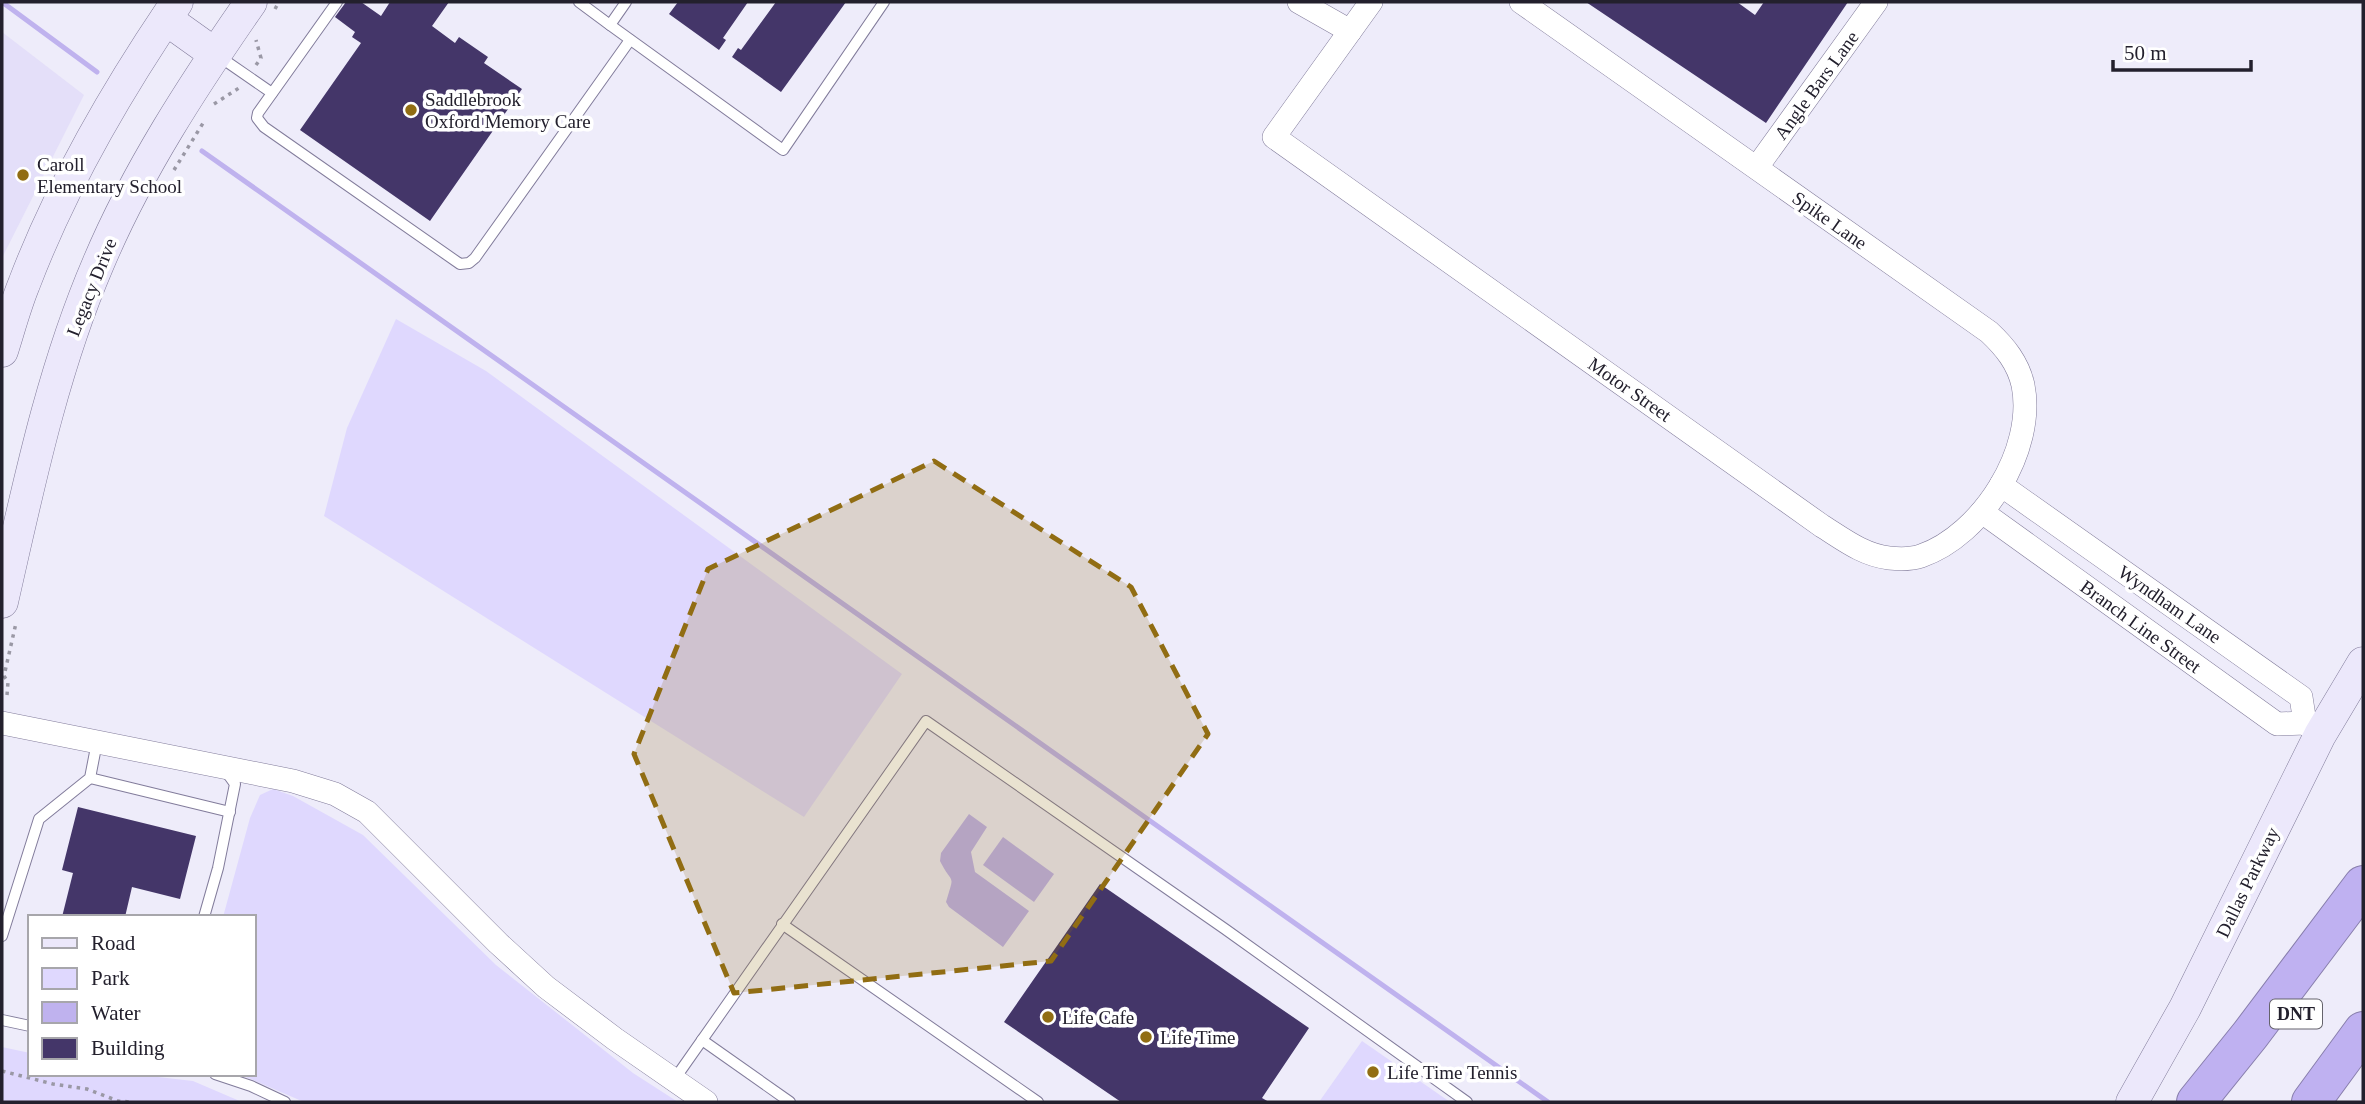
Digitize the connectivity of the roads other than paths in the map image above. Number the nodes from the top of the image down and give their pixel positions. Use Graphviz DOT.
graph roads {
  1 [pos="337,2"];
  2 [pos="579,2"];
  3 [pos="626,2"];
  4 [pos="884,2"];
  5 [pos="1299,2"];
  6 [pos="1371,2"];
  7 [pos="1521,2"];
  8 [pos="1876,2"];
  9 [pos="172,10"];
  10 [pos="262,15"];
  11 [pos="610,25"];
  12 [pos="1350,31"];
  13 [pos="631,40"];
  14 [pos="215,54"];
  15 [pos="272,93"];
  16 [pos="1757,167"];
  17 [pos="2,351"];
  18 [pos="1992,498"];
  19 [pos="9,612"];
  20 [pos="2363,663"];
  21 [pos="2,723"];
  22 [pos="2313,729"];
  23 [pos="97,742"];
  24 [pos="223,768"];
  25 [pos="90,778"];
  26 [pos="230,812"];
  27 [pos="2363,885"];
  28 [pos="205,915"];
  29 [pos="782,924"];
  30 [pos="2363,927"];
  31 [pos="2,936"];
  32 [pos="2,1020"];
  33 [pos="28,1026"];
  34 [pos="2363,1031"];
  35 [pos="702,1040"];
  36 [pos="221,1076"];
  37 [pos="674,1080"];
  38 [pos="285,1102"];
  39 [pos="706,1102"];
  40 [pos="790,1102"];
  41 [pos="1038,1102"];
  42 [pos="1467,1102"];
  43 [pos="2132,1102"];
  44 [pos="2196,1102"];
  45 [pos="2230,1102"];
  46 [pos="2311,1102"];
  1 -- 15 [label="lane"];
  2 -- 11 [label="lane"];
  3 -- 11 [label="lane"];
  4 -- 13 [label="lane"];
  5 -- 12 [label="street"];
  6 -- 12 [label="street"];
  7 -- 16 [label="street, Spike Lane"];
  8 -- 16 [label="street, Angle Bars Lane"];
  9 -- 14 [label="main road"];
  9 -- 17 [label="main road"];
  10 -- 14 [label="main road, Legacy Drive"];
  11 -- 13 [label="lane"];
  12 -- 18 [label="street, Motor Street"];
  13 -- 15 [label="lane"];
  14 -- 15 [label="lane"];
  14 -- 19 [label="main road, Legacy Drive"];
  16 -- 18 [label="street, Spike Lane"];
  18 -- 22 [label="street, Branch Line Street"];
  18 -- 22 [label="street, Wyndham Lane"];
  20 -- 22 [label="main road, Dallas Parkway"];
  21 -- 23 [label="street"];
  22 -- 43 [label="main road, Dallas Parkway"];
  23 -- 24 [label="street"];
  23 -- 25 [label="lane"];
  24 -- 26 [label="lane"];
  24 -- 37 [label="street"];
  25 -- 26 [label="lane"];
  25 -- 31 [label="lane"];
  26 -- 28 [label="lane"];
  27 -- 44 [label="highway"];
  29 -- 35 [label="lane"];
  29 -- 41 [label="lane"];
  29 -- 42 [label="lane"];
  30 -- 45 [label="highway, DNT"];
  32 -- 33 [label="lane"];
  34 -- 46 [label="highway"];
  35 -- 37 [label="lane"];
  35 -- 40 [label="lane"];
  36 -- 38 [label="lane"];
  37 -- 39 [label="street"];
}
